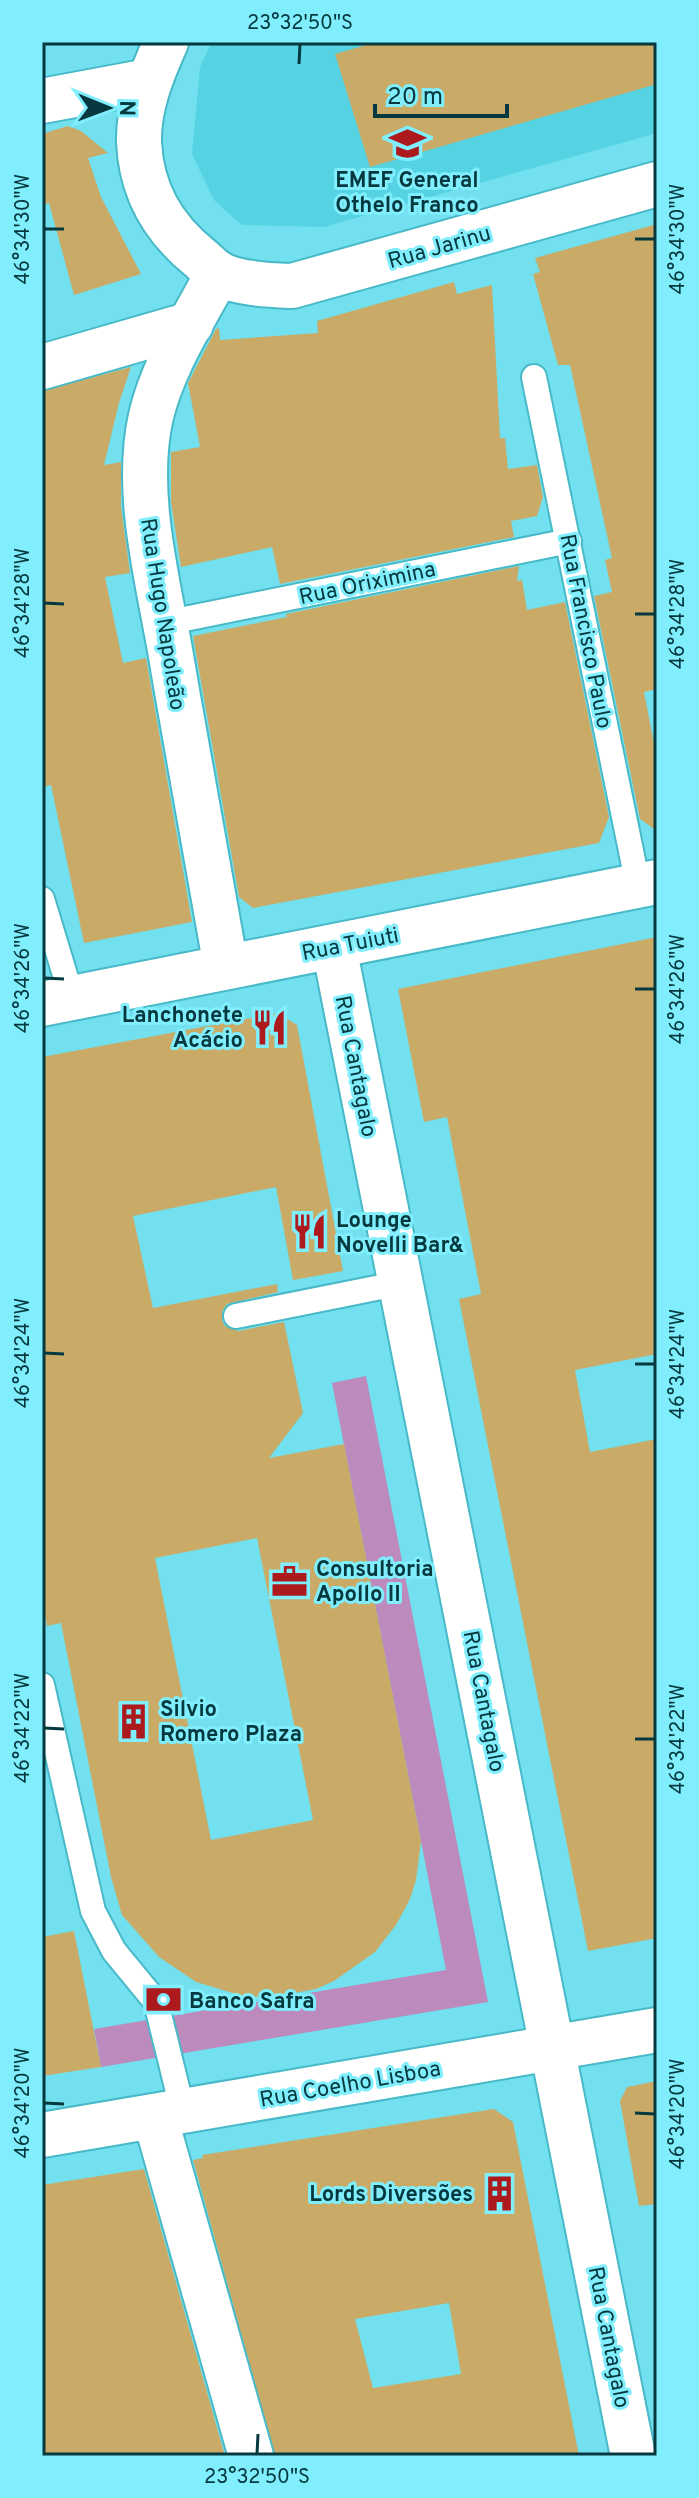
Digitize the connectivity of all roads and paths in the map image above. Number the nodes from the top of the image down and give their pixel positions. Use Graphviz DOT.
graph roads {
  1 [pos="158,61"];
  2 [pos="42,101"];
  3 [pos="657,184"];
  4 [pos="218,273"];
  5 [pos="191,324"];
  6 [pos="42,367"];
  7 [pos="534,377"];
  8 [pos="569,541"];
  9 [pos="165,623"];
  10 [pos="647,884"];
  11 [pos="42,899"];
  12 [pos="334,947"];
  13 [pos="226,967"];
  14 [pos="57,1001"];
  15 [pos="401,1283"];
  16 [pos="236,1316"];
  17 [pos="42,1685"];
  18 [pos="657,2030"];
  19 [pos="554,2047"];
  20 [pos="169,2114"];
  21 [pos="42,2135"];
  22 [pos="251,2456"];
  23 [pos="633,2456"];
  1 -- 2 [label="street"];
  1 -- 4 [label="street"];
  3 -- 4 [label="street, Rua Jarinu"];
  4 -- 5 [label="street, Rua Hugo Napoleão"];
  5 -- 6 [label="street"];
  5 -- 9 [label="street, Rua Hugo Napoleão"];
  7 -- 8 [label="lane, Rua Francisco Paulo"];
  8 -- 9 [label="lane, Rua Oriximina"];
  8 -- 10 [label="lane, Rua Francisco Paulo"];
  9 -- 13 [label="street, Rua Hugo Napoleão"];
  10 -- 12 [label="street, Rua Tuiuti"];
  11 -- 14 [label="lane"];
  12 -- 13 [label="street, Rua Tuiuti"];
  12 -- 15 [label="street, Rua Cantagalo"];
  13 -- 14 [label="street, Rua Tuiuti"];
  15 -- 16 [label="lane"];
  15 -- 19 [label="street, Rua Cantagalo"];
  17 -- 20 [label="lane"];
  18 -- 19 [label="street, Rua Coelho Lisboa"];
  19 -- 20 [label="street, Rua Coelho Lisboa"];
  19 -- 23 [label="street, Rua Cantagalo"];
  20 -- 21 [label="street, Rua Coelho Lisboa"];
  20 -- 22 [label="street"];
}
